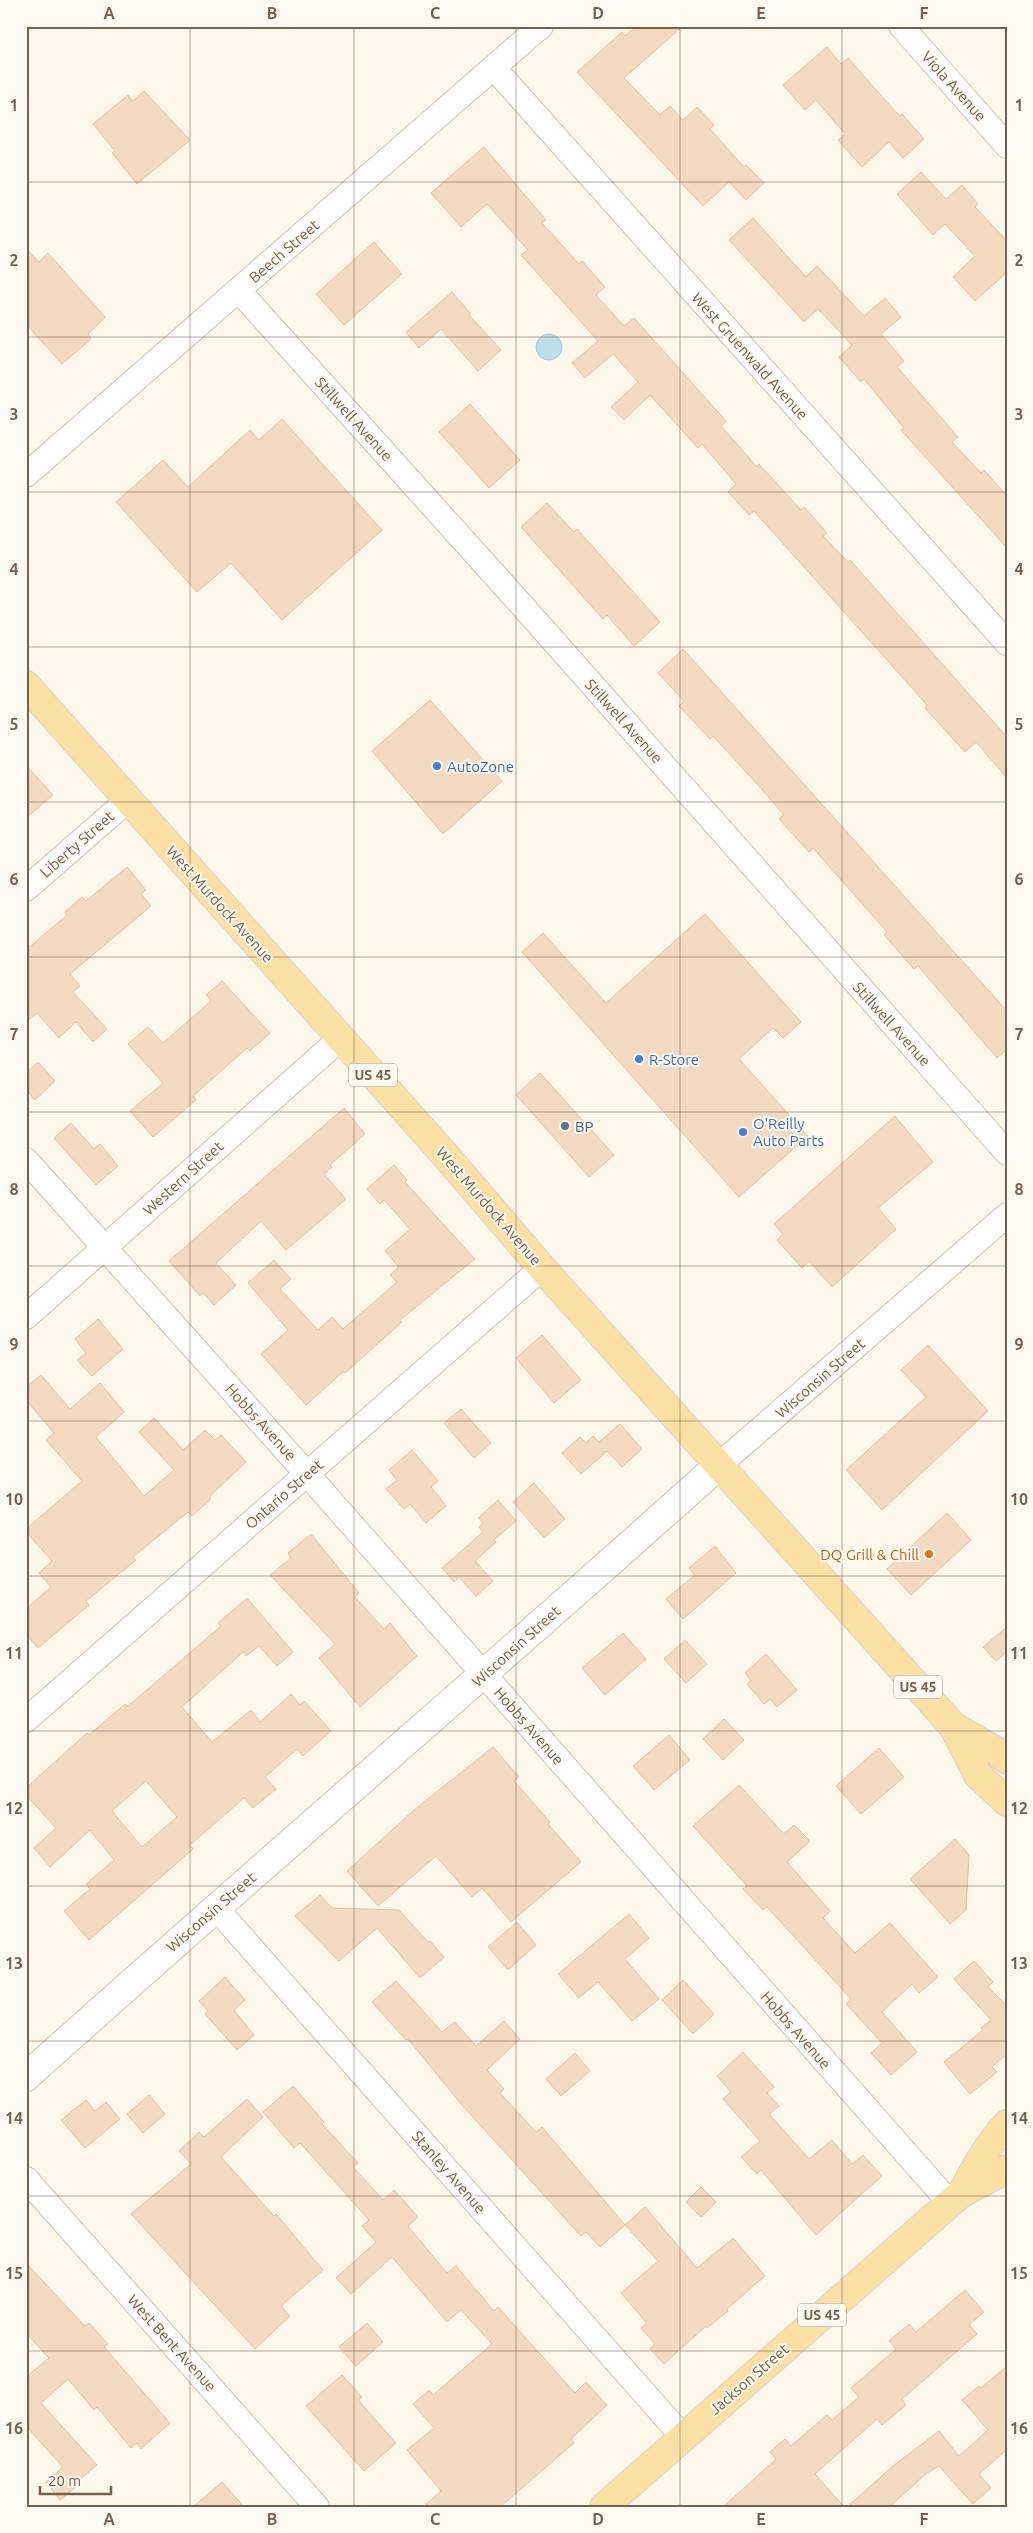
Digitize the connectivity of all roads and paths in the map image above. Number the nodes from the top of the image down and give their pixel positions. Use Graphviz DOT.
graph roads {
  1 [pos="541,26"];
  2 [pos="900,26"];
  3 [pos="494,68"];
  4 [pos="1007,146"];
  5 [pos="238,291"];
  6 [pos="26,475"];
  7 [pos="1007,643"];
  8 [pos="26,685"];
  9 [pos="128,800"];
  10 [pos="26,889"];
  11 [pos="340,1039"];
  12 [pos="1007,1153"];
  13 [pos="26,1160"];
  14 [pos="1007,1215"];
  15 [pos="105,1247"];
  16 [pos="542,1268"];
  17 [pos="26,1316"];
  18 [pos="719,1465"];
  19 [pos="307,1474"];
  20 [pos="484,1674"];
  21 [pos="26,1720"];
  22 [pos="953,1726"];
  23 [pos="1007,1760"];
  24 [pos="1007,1802"];
  25 [pos="215,1907"];
  26 [pos="26,2077"];
  27 [pos="1007,2124"];
  28 [pos="1007,2169"];
  29 [pos="26,2179"];
  30 [pos="956,2198"];
  31 [pos="683,2437"];
  32 [pos="317,2507"];
  33 [pos="604,2507"];
  1 -- 3 [label="street, Beech Street"];
  2 -- 4 [label="street, Viola Avenue"];
  3 -- 5 [label="street, Beech Street"];
  3 -- 7 [label="street, West Gruenwald Avenue"];
  5 -- 6 [label="street, Beech Street"];
  5 -- 12 [label="street, Stillwell Avenue"];
  8 -- 9 [label="main road, West Murdock Avenue / US 45"];
  9 -- 10 [label="street, Liberty Street"];
  9 -- 11 [label="main road, West Murdock Avenue / US 45"];
  11 -- 15 [label="street, Western Street"];
  11 -- 16 [label="main road, West Murdock Avenue / US 45"];
  13 -- 15 [label="street, Hobbs Avenue"];
  14 -- 18 [label="street, Wisconsin Street"];
  15 -- 17 [label="street, Western Street"];
  15 -- 19 [label="street, Hobbs Avenue"];
  16 -- 18 [label="main road, West Murdock Avenue / US 45"];
  16 -- 19 [label="street, Ontario Street"];
  18 -- 20 [label="street, Wisconsin Street"];
  18 -- 22 [label="main road, West Murdock Avenue / US 45"];
  19 -- 20 [label="street, Hobbs Avenue"];
  19 -- 21 [label="street, Ontario Street"];
  20 -- 25 [label="street, Wisconsin Street"];
  20 -- 30 [label="street, Hobbs Avenue"];
  22 -- 23 [label="main road, West Murdock Avenue / US 45"];
  22 -- 24 [label="main road, West Murdock Avenue / US 45"];
  25 -- 26 [label="street, Wisconsin Street"];
  25 -- 31 [label="street, Stanley Avenue"];
  27 -- 30 [label="main road, Jackson Street / US 45"];
  28 -- 30 [label="main road, Jackson Street / US 45"];
  29 -- 32 [label="street, West Bent Avenue"];
  30 -- 31 [label="main road, Jackson Street / US 45"];
  31 -- 33 [label="main road, Jackson Street / US 45"];
}
